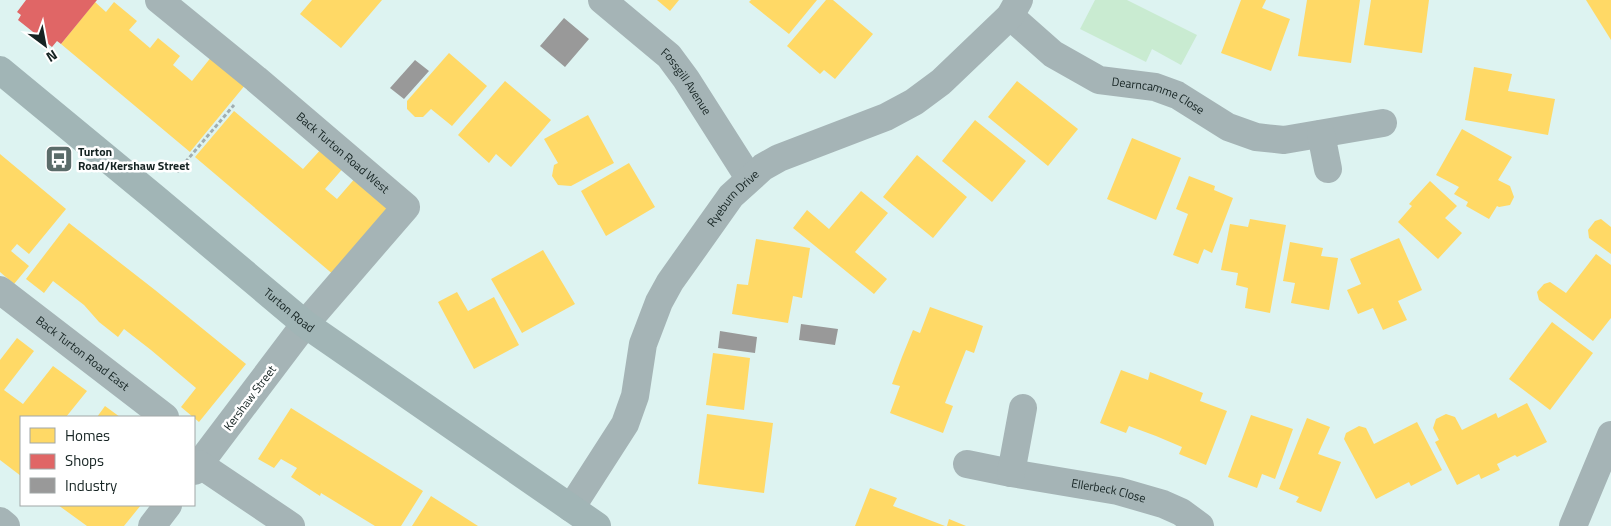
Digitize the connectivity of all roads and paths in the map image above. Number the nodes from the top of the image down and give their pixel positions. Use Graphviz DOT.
graph roads {
  1 [pos="159,0"];
  2 [pos="602,0"];
  3 [pos="1015,8"];
  4 [pos="0,70"];
  5 [pos="256,79"];
  6 [pos="1383,122"];
  7 [pos="1321,134"];
  8 [pos="1328,168"];
  9 [pos="749,178"];
  10 [pos="155,198"];
  11 [pos="0,290"];
  12 [pos="305,324"];
  13 [pos="1023,408"];
  14 [pos="165,416"];
  15 [pos="1611,434"];
  16 [pos="199,456"];
  17 [pos="968,464"];
  18 [pos="1011,473"];
  19 [pos="167,506"];
  20 [pos="572,508"];
  21 [pos="0,521"];
  22 [pos="6,526"];
  23 [pos="152,526"];
  24 [pos="291,526"];
  25 [pos="598,526"];
  26 [pos="1200,526"];
  27 [pos="1573,526"];
  1 -- 5 [label="street, Back Turton Road West"];
  2 -- 9 [label="street, Fossgill Avenue"];
  3 -- 7 [label="street, Dearncamme Close"];
  3 -- 9 [label="street, Ryeburn Drive"];
  4 -- 10 [label="main road, Turton Road"];
  5 -- 10 [label="path"];
  5 -- 12 [label="street, Back Turton Road West"];
  6 -- 7 [label="street, Dearncamme Close"];
  7 -- 8 [label="street"];
  9 -- 20 [label="street, Ryeburn Drive"];
  10 -- 12 [label="main road, Turton Road"];
  11 -- 14 [label="street, Back Turton Road East"];
  12 -- 16 [label="street, Kershaw Street"];
  12 -- 20 [label="main road, Turton Road"];
  13 -- 18 [label="street"];
  15 -- 27 [label="street"];
  16 -- 24 [label="street"];
  17 -- 18 [label="street, Ellerbeck Close"];
  18 -- 26 [label="street, Ellerbeck Close"];
  19 -- 23 [label="street"];
  20 -- 25 [label="main road, Turton Road"];
  21 -- 22 [label="street"];
}
